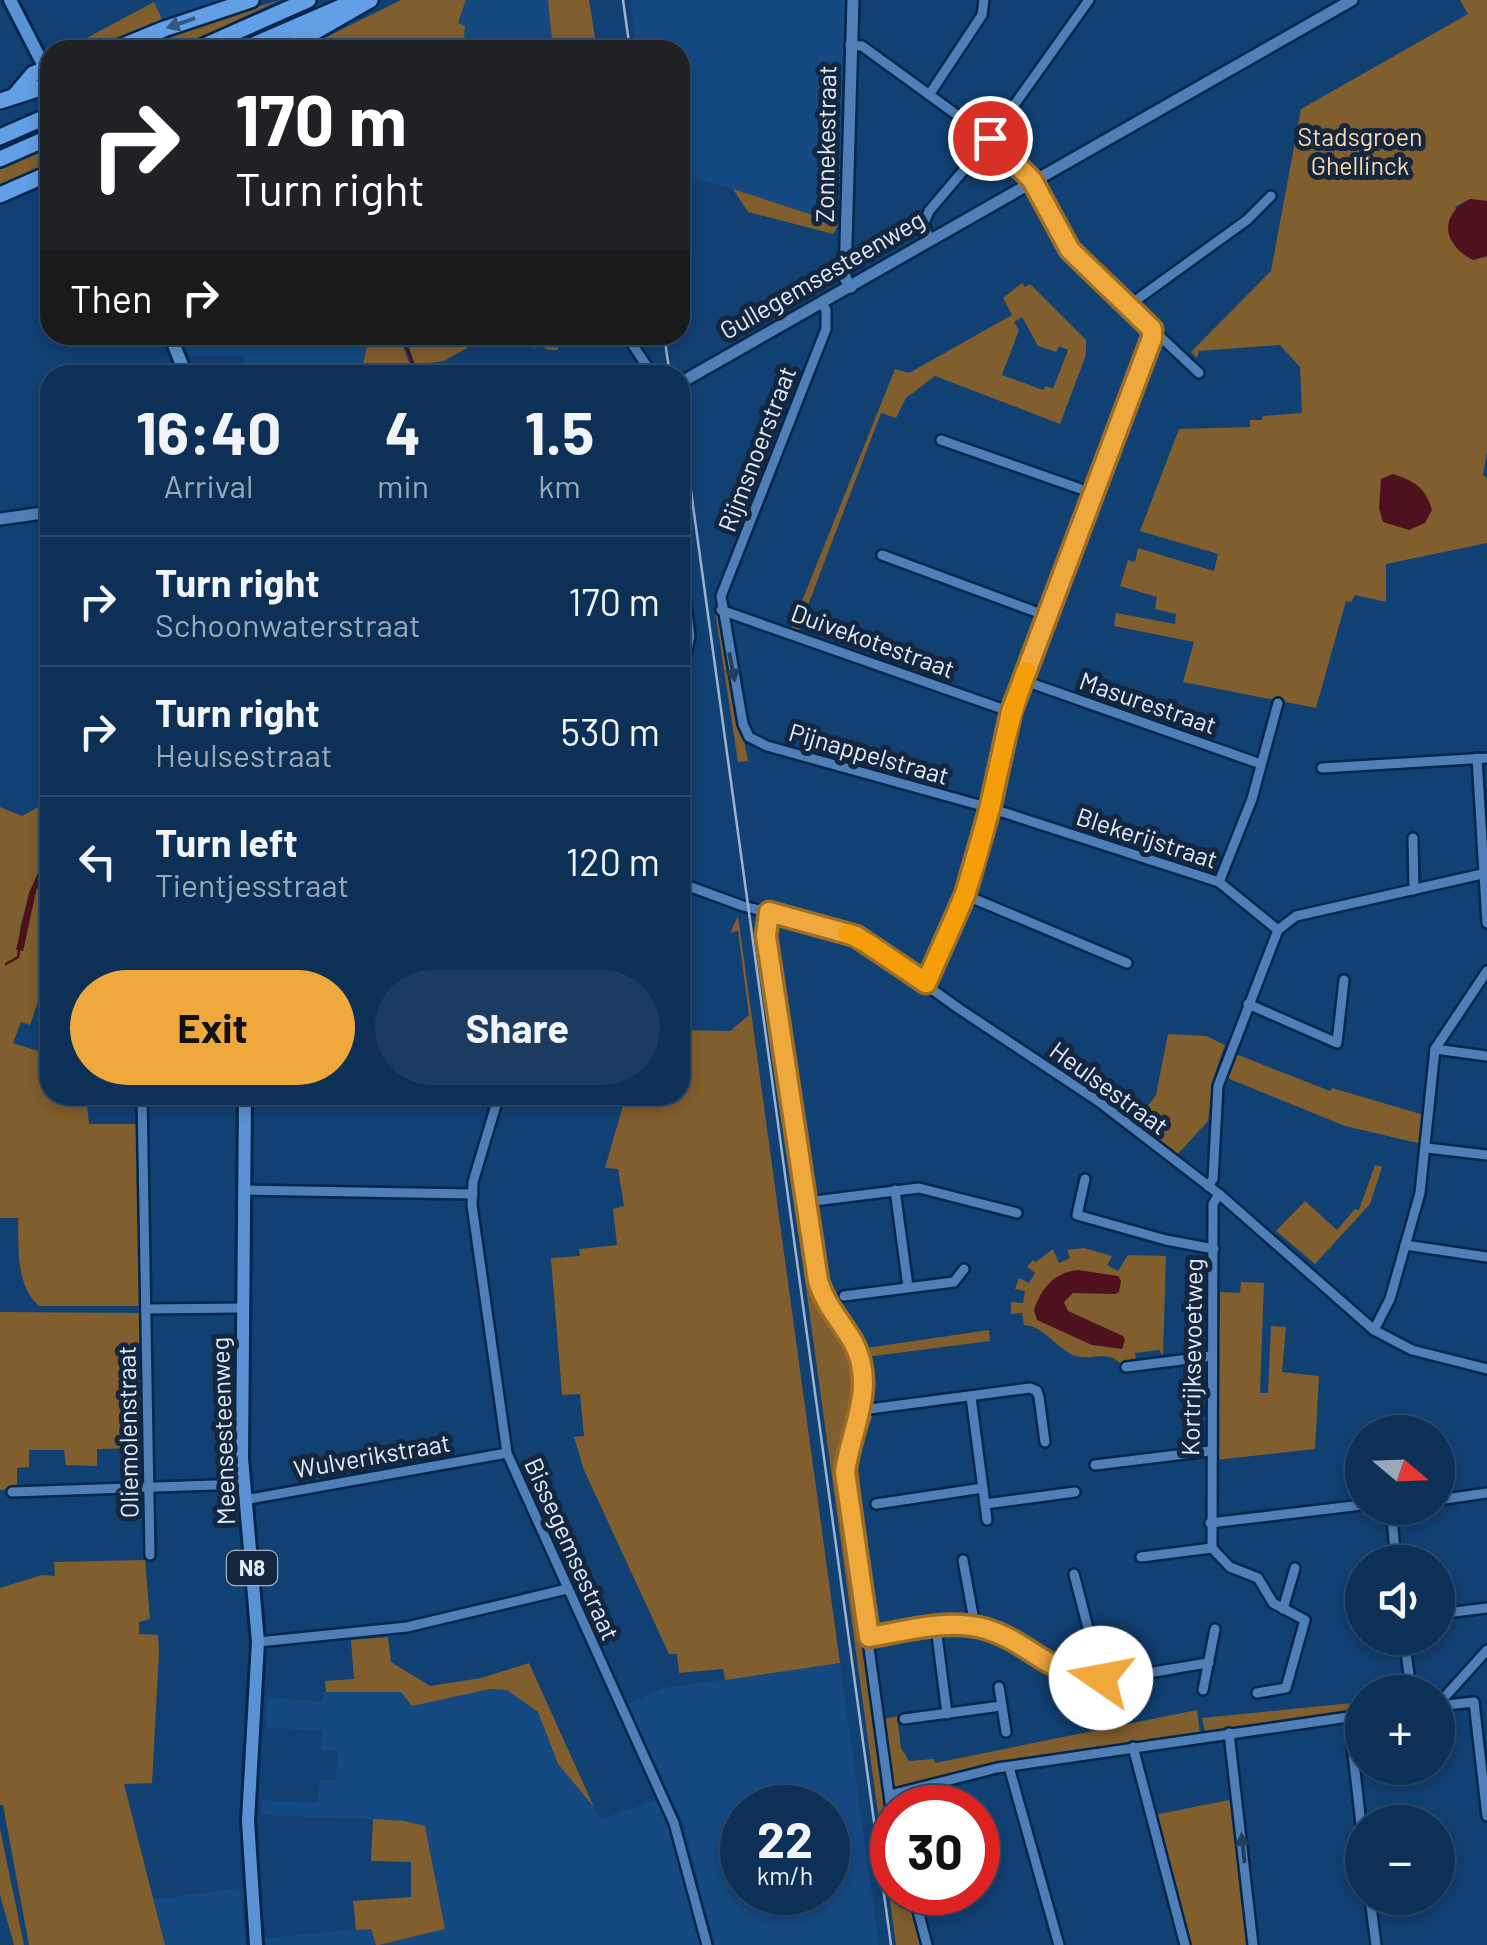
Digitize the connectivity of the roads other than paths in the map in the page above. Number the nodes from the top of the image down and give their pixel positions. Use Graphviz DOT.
graph roads {
  1 [pos="10,0"];
  2 [pos="251,0"];
  3 [pos="308,0"];
  4 [pos="357,0"];
  5 [pos="370,0"];
  6 [pos="853,0"];
  7 [pos="984,0"];
  8 [pos="1089,0"];
  9 [pos="1352,0"];
  10 [pos="137,40"];
  11 [pos="218,40"];
  12 [pos="265,40"];
  13 [pos="300,40"];
  14 [pos="850,45"];
  15 [pos="40,58"];
  16 [pos="40,79"];
  17 [pos="929,94"];
  18 [pos="0,101"];
  19 [pos="40,119"];
  20 [pos="0,137"];
  21 [pos="990,138"];
  22 [pos="40,141"];
  23 [pos="0,159"];
  24 [pos="40,177"];
  25 [pos="1032,180"];
  26 [pos="0,194"];
  27 [pos="1271,196"];
  28 [pos="929,239"];
  29 [pos="851,286"];
  30 [pos="822,303"];
  31 [pos="1128,306"];
  32 [pos="1152,329"];
  33 [pos="1198,373"];
  34 [pos="690,377"];
  35 [pos="942,440"];
  36 [pos="1092,493"];
  37 [pos="40,513"];
  38 [pos="0,519"];
  39 [pos="882,554"];
  40 [pos="722,610"];
  41 [pos="1047,616"];
  42 [pos="1022,680"];
  43 [pos="1278,703"];
  44 [pos="1011,712"];
  45 [pos="1482,758"];
  46 [pos="1261,764"];
  47 [pos="1322,768"];
  48 [pos="990,808"];
  49 [pos="1412,838"];
  50 [pos="1484,851"];
  51 [pos="1482,874"];
  52 [pos="1219,882"];
  53 [pos="690,887"];
  54 [pos="1414,890"];
  55 [pos="965,895"];
  56 [pos="769,912"];
  57 [pos="1487,923"];
  58 [pos="1278,930"];
  59 [pos="1127,963"];
  60 [pos="1487,971"];
  61 [pos="1344,980"];
  62 [pos="926,983"];
  63 [pos="1248,1004"];
  64 [pos="1337,1043"];
  65 [pos="1435,1050"];
  66 [pos="1487,1056"];
  67 [pos="1335,1058"];
  68 [pos="142,1105"];
  69 [pos="246,1105"];
  70 [pos="496,1105"];
  71 [pos="1427,1148"];
  72 [pos="1487,1155"];
  73 [pos="1085,1179"];
  74 [pos="1208,1186"];
  75 [pos="244,1190"];
  76 [pos="895,1190"];
  77 [pos="473,1194"];
  78 [pos="1219,1194"];
  79 [pos="806,1202"];
  80 [pos="1017,1213"];
  81 [pos="1406,1246"];
  82 [pos="1214,1249"];
  83 [pos="1487,1257"];
  84 [pos="964,1269"];
  85 [pos="908,1287"];
  86 [pos="844,1296"];
  87 [pos="242,1308"];
  88 [pos="146,1309"];
  89 [pos="1374,1330"];
  90 [pos="1212,1356"];
  91 [pos="1126,1366"];
  92 [pos="1487,1370"];
  93 [pos="971,1397"];
  94 [pos="862,1410"];
  95 [pos="1045,1442"];
  96 [pos="1210,1451"];
  97 [pos="507,1453"];
  98 [pos="1095,1466"];
  99 [pos="243,1484"];
  100 [pos="149,1488"];
  101 [pos="983,1488"];
  102 [pos="12,1492"];
  103 [pos="1075,1492"];
  104 [pos="1487,1494"];
  105 [pos="1455,1498"];
  106 [pos="244,1500"];
  107 [pos="876,1504"];
  108 [pos="985,1504"];
  109 [pos="1345,1507"];
  110 [pos="987,1520"];
  111 [pos="1210,1523"];
  112 [pos="1212,1548"];
  113 [pos="150,1555"];
  114 [pos="1141,1557"];
  115 [pos="963,1560"];
  116 [pos="1295,1568"];
  117 [pos="1074,1574"];
  118 [pos="568,1589"];
  119 [pos="1487,1608"];
  120 [pos="1283,1610"];
  121 [pos="1455,1612"];
  122 [pos="936,1626"];
  123 [pos="975,1626"];
  124 [pos="1215,1629"];
  125 [pos="869,1637"];
  126 [pos="258,1642"];
  127 [pos="1487,1650"];
  128 [pos="1406,1655"];
  129 [pos="1209,1663"];
  130 [pos="1409,1674"];
  131 [pos="1101,1678"];
  132 [pos="1455,1686"];
  133 [pos="999,1687"];
  134 [pos="1203,1690"];
  135 [pos="1257,1694"];
  136 [pos="1455,1704"];
  137 [pos="1002,1706"];
  138 [pos="947,1714"];
  139 [pos="1345,1718"];
  140 [pos="904,1719"];
  141 [pos="1006,1732"];
  142 [pos="1229,1733"];
  143 [pos="1133,1747"];
  144 [pos="1009,1767"];
  145 [pos="889,1785"];
  146 [pos="932,1785"];
  147 [pos="1487,1816"];
  148 [pos="919,1915"];
  149 [pos="1372,1915"];
  150 [pos="256,1945"];
  151 [pos="706,1945"];
  152 [pos="927,1945"];
  153 [pos="1059,1945"];
  154 [pos="1186,1945"];
  155 [pos="1254,1945"];
  156 [pos="1376,1945"];
  1 -- 15 [label="main road"];
  2 -- 10 [label="highway, one-way"];
  3 -- 11 [label="highway"];
  4 -- 12 [label="highway"];
  5 -- 13 [label="highway"];
  6 -- 14 [label="street, Zonnekestraat"];
  7 -- 17 [label="street"];
  8 -- 21 [label="street"];
  9 -- 25 [label="street, Gullegemsesteenweg"];
  14 -- 17 [label="street"];
  14 -- 29 [label="street, Zonnekestraat"];
  16 -- 18 [label="highway"];
  17 -- 21 [label="street"];
  19 -- 20 [label="highway"];
  21 -- 25 [label="street"];
  21 -- 28 [label="street"];
  22 -- 23 [label="highway"];
  24 -- 26 [label="highway"];
  25 -- 28 [label="street, Gullegemsesteenweg"];
  25 -- 31 [label="street"];
  27 -- 31 [label="street"];
  28 -- 29 [label="street, Gullegemsesteenweg"];
  29 -- 30 [label="street, Gullegemsesteenweg"];
  30 -- 34 [label="street, Gullegemsesteenweg"];
  30 -- 40 [label="street, Rijmsnoerstraat"];
  31 -- 32 [label="street"];
  32 -- 33 [label="street"];
  32 -- 36 [label="street"];
  35 -- 36 [label="street"];
  36 -- 41 [label="street"];
  37 -- 38 [label="street"];
  39 -- 41 [label="street"];
  40 -- 44 [label="street, Duivekotestraat"];
  40 -- 48 [label="street, Pijnappelstraat, one-way"];
  41 -- 42 [label="street"];
  42 -- 44 [label="street"];
  42 -- 46 [label="street, Masurestraat"];
  43 -- 46 [label="street"];
  44 -- 48 [label="street"];
  45 -- 47 [label="street"];
  45 -- 50 [label="street"];
  46 -- 52 [label="street"];
  48 -- 52 [label="street, Blekerijstraat"];
  48 -- 55 [label="street"];
  49 -- 54 [label="street"];
  50 -- 51 [label="street"];
  51 -- 54 [label="street"];
  51 -- 57 [label="street"];
  52 -- 58 [label="street, Blekerijstraat"];
  53 -- 56 [label="street, Heulsestraat"];
  54 -- 58 [label="street"];
  55 -- 59 [label="street"];
  55 -- 62 [label="street"];
  56 -- 62 [label="street, Heulsestraat"];
  56 -- 79 [label="street"];
  58 -- 63 [label="street"];
  60 -- 65 [label="street"];
  61 -- 64 [label="street"];
  62 -- 74 [label="street, Heulsestraat"];
  63 -- 64 [label="street"];
  63 -- 74 [label="street"];
  64 -- 67 [label="street"];
  65 -- 66 [label="street"];
  65 -- 71 [label="street"];
  68 -- 88 [label="street, Oliemolenstraat"];
  69 -- 75 [label="main road, Meensesteenweg / N8"];
  70 -- 77 [label="street, Bissegemsestraat"];
  71 -- 72 [label="street"];
  71 -- 81 [label="street"];
  73 -- 82 [label="street"];
  74 -- 78 [label="street, Heulsestraat"];
  75 -- 77 [label="street"];
  75 -- 87 [label="main road, Meensesteenweg / N8"];
  76 -- 79 [label="street"];
  76 -- 80 [label="street"];
  76 -- 85 [label="street"];
  77 -- 97 [label="street, Bissegemsestraat"];
  78 -- 82 [label="street, Kortrijksevoetweg"];
  78 -- 89 [label="street, Heulsestraat"];
  79 -- 94 [label="street"];
  81 -- 83 [label="street"];
  81 -- 89 [label="street"];
  82 -- 90 [label="street, Kortrijksevoetweg"];
  84 -- 85 [label="street"];
  85 -- 86 [label="street"];
  87 -- 88 [label="street, Oliemolenstraat"];
  87 -- 99 [label="main road, Meensesteenweg / N8"];
  88 -- 100 [label="street, Oliemolenstraat"];
  89 -- 92 [label="street, Heulsestraat"];
  90 -- 91 [label="street"];
  90 -- 96 [label="street, Kortrijksevoetweg"];
  93 -- 94 [label="street"];
  93 -- 95 [label="street"];
  93 -- 101 [label="street"];
  94 -- 125 [label="street"];
  96 -- 98 [label="street"];
  96 -- 111 [label="street, Kortrijksevoetweg"];
  97 -- 106 [label="street, Wulverikstraat"];
  97 -- 118 [label="street, Bissegemsestraat"];
  99 -- 100 [label="street"];
  99 -- 106 [label="main road, Meensesteenweg / N8"];
  100 -- 102 [label="street"];
  100 -- 113 [label="street, Oliemolenstraat"];
  101 -- 107 [label="street"];
  101 -- 108 [label="street"];
  103 -- 108 [label="street"];
  104 -- 105 [label="street"];
  106 -- 126 [label="main road, Meensesteenweg / N8"];
  108 -- 110 [label="street"];
  109 -- 111 [label="street"];
  111 -- 112 [label="street, Kortrijksevoetweg"];
  112 -- 114 [label="street"];
  112 -- 120 [label="street"];
  115 -- 123 [label="street"];
  116 -- 120 [label="street"];
  117 -- 131 [label="street"];
  118 -- 126 [label="street"];
  118 -- 151 [label="street, Bissegemsestraat"];
  119 -- 121 [label="street"];
  120 -- 135 [label="street"];
  122 -- 123 [label="street"];
  122 -- 125 [label="street"];
  122 -- 138 [label="street"];
  123 -- 131 [label="street"];
  124 -- 129 [label="street"];
  125 -- 145 [label="street"];
  126 -- 150 [label="main road, Meensesteenweg / N8"];
  127 -- 132 [label="street"];
  128 -- 130 [label="street"];
  129 -- 131 [label="street"];
  129 -- 134 [label="street"];
  133 -- 137 [label="street"];
  136 -- 147 [label="street"];
  137 -- 138 [label="street"];
  137 -- 141 [label="street"];
  138 -- 140 [label="street"];
  139 -- 142 [label="street"];
  142 -- 143 [label="street"];
  155 -- 142 [label="street, one-way"];
  143 -- 144 [label="street"];
  143 -- 154 [label="street"];
  144 -- 146 [label="street"];
  144 -- 153 [label="street"];
  148 -- 152 [label="street"];
  149 -- 156 [label="street"];
}
